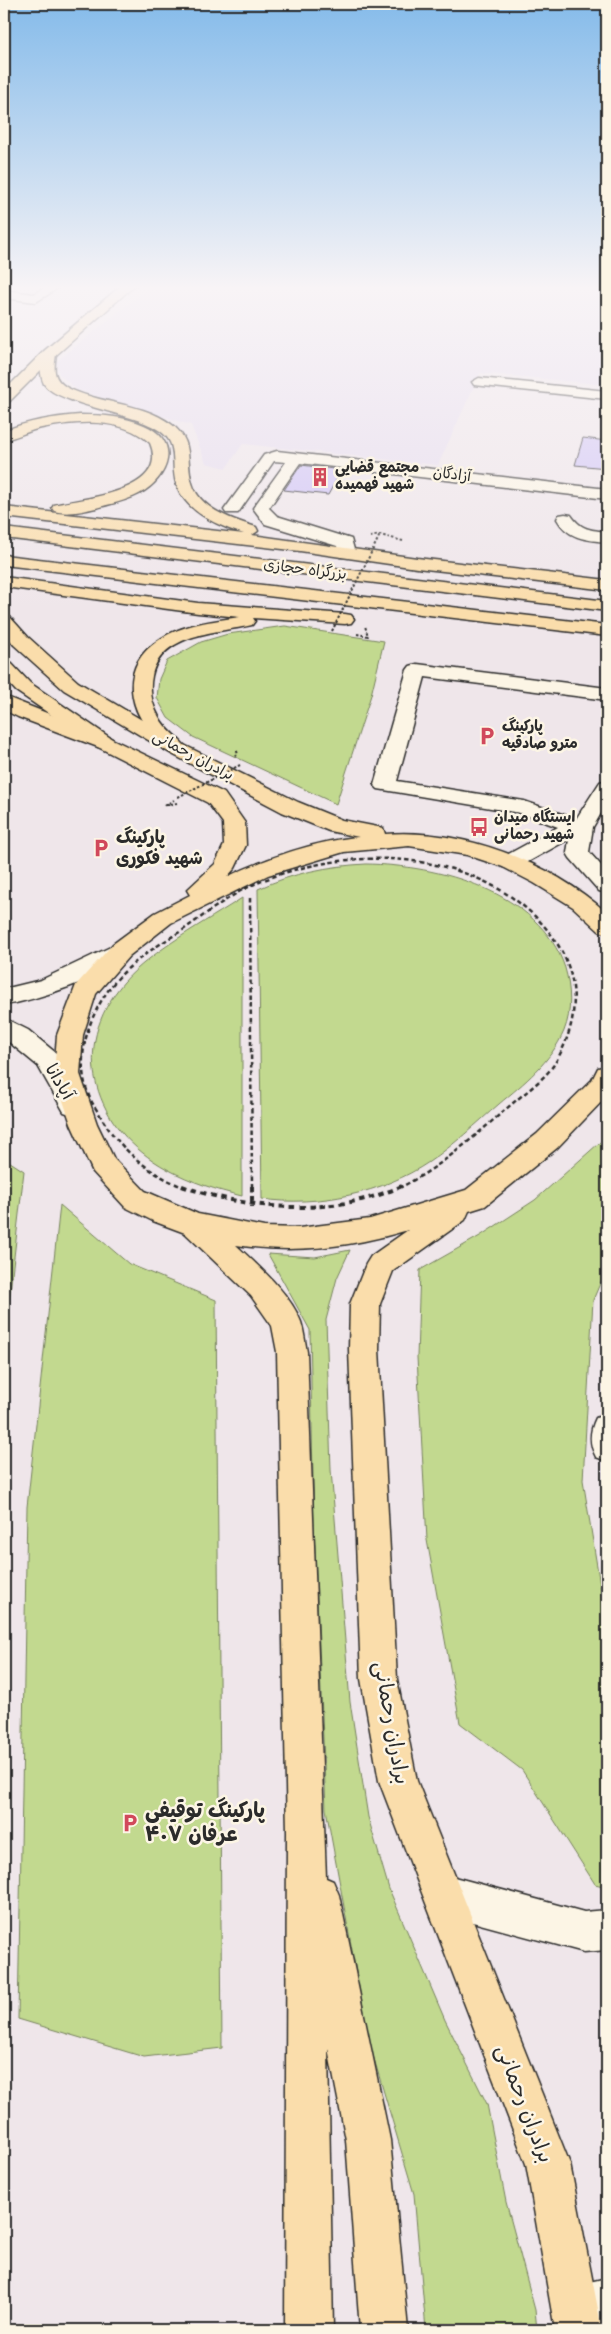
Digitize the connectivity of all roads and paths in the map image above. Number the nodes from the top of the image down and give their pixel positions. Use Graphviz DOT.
graph roads {
  1 [pos="70,394"];
  2 [pos="4,436"];
  3 [pos="297,457"];
  4 [pos="607,494"];
  5 [pos="232,510"];
  6 [pos="4,512"];
  7 [pos="565,520"];
  8 [pos="158,529"];
  9 [pos="4,533"];
  10 [pos="607,537"];
  11 [pos="408,542"];
  12 [pos="300,546"];
  13 [pos="346,553"];
  14 [pos="4,562"];
  15 [pos="4,582"];
  16 [pos="405,582"];
  17 [pos="607,585"];
  18 [pos="607,606"];
  19 [pos="271,613"];
  20 [pos="4,621"];
  21 [pos="413,626"];
  22 [pos="332,631"];
  23 [pos="607,631"];
  24 [pos="607,647"];
  25 [pos="4,667"];
  26 [pos="607,694"];
  27 [pos="4,702"];
  28 [pos="105,743"];
  29 [pos="177,749"];
  30 [pos="240,765"];
  31 [pos="607,786"];
  32 [pos="165,805"];
  33 [pos="410,839"];
  34 [pos="551,839"];
  35 [pos="578,853"];
  36 [pos="510,862"];
  37 [pos="255,878"];
  38 [pos="607,886"];
  39 [pos="250,897"];
  40 [pos="163,918"];
  41 [pos="607,926"];
  42 [pos="121,950"];
  43 [pos="4,997"];
  44 [pos="4,1027"];
  45 [pos="607,1075"];
  46 [pos="84,1124"];
  47 [pos="475,1198"];
  48 [pos="252,1205"];
  49 [pos="195,1224"];
  50 [pos="245,1235"];
  51 [pos="306,1832"];
  52 [pos="443,1894"];
  53 [pos="607,1930"];
  54 [pos="588,2313"];
  55 [pos="309,2330"];
  56 [pos="384,2330"];
  1 -- 12 [label="main road"];
  2 -- 6 [label="main road"];
  3 -- 4 [label="street, آزادگان"];
  3 -- 5 [label="street, آزادگان"];
  3 -- 13 [label="street"];
  6 -- 8 [label="main road"];
  7 -- 10 [label="street"];
  8 -- 12 [label="main road"];
  8 -- 16 [label="main road"];
  9 -- 16 [label="main road, بزرگراه حجازی"];
  11 -- 22 [label="path, bridge"];
  12 -- 13 [label="main road"];
  13 -- 17 [label="main road"];
  14 -- 19 [label="main road"];
  14 -- 23 [label="main road, بزرگراه حجازی"];
  15 -- 19 [label="main road"];
  16 -- 18 [label="main road, بزرگراه حجازی"];
  19 -- 29 [label="main road"];
  20 -- 29 [label="main road, برادران رحمانی"];
  21 -- 24 [label="main road"];
  25 -- 28 [label="main road, برادران رحمانی"];
  26 -- 34 [label="street"];
  27 -- 28 [label="main road"];
  28 -- 40 [label="main road, برادران رحمانی"];
  29 -- 33 [label="main road, برادران رحمانی"];
  30 -- 32 [label="path, bridge"];
  31 -- 35 [label="street"];
  33 -- 36 [label="main road"];
  33 -- 37 [label="main road"];
  34 -- 35 [label="street"];
  34 -- 36 [label="street"];
  35 -- 38 [label="street"];
  36 -- 41 [label="main road"];
  37 -- 40 [label="main road"];
  37 -- 48 [label="path"];
  37 -- 48 [label="path"];
  39 -- 48 [label="path"];
  40 -- 42 [label="main road"];
  42 -- 43 [label="street"];
  42 -- 46 [label="main road"];
  44 -- 46 [label="street, آپادانا"];
  45 -- 47 [label="main road, برادران رحمانی"];
  46 -- 49 [label="main road"];
  47 -- 50 [label="main road"];
  47 -- 52 [label="main road, برادران رحمانی"];
  48 -- 50 [label="path"];
  49 -- 50 [label="main road"];
  49 -- 51 [label="main road"];
  51 -- 55 [label="main road"];
  51 -- 56 [label="main road"];
  52 -- 53 [label="street"];
  52 -- 54 [label="main road, برادران رحمانی"];
}
